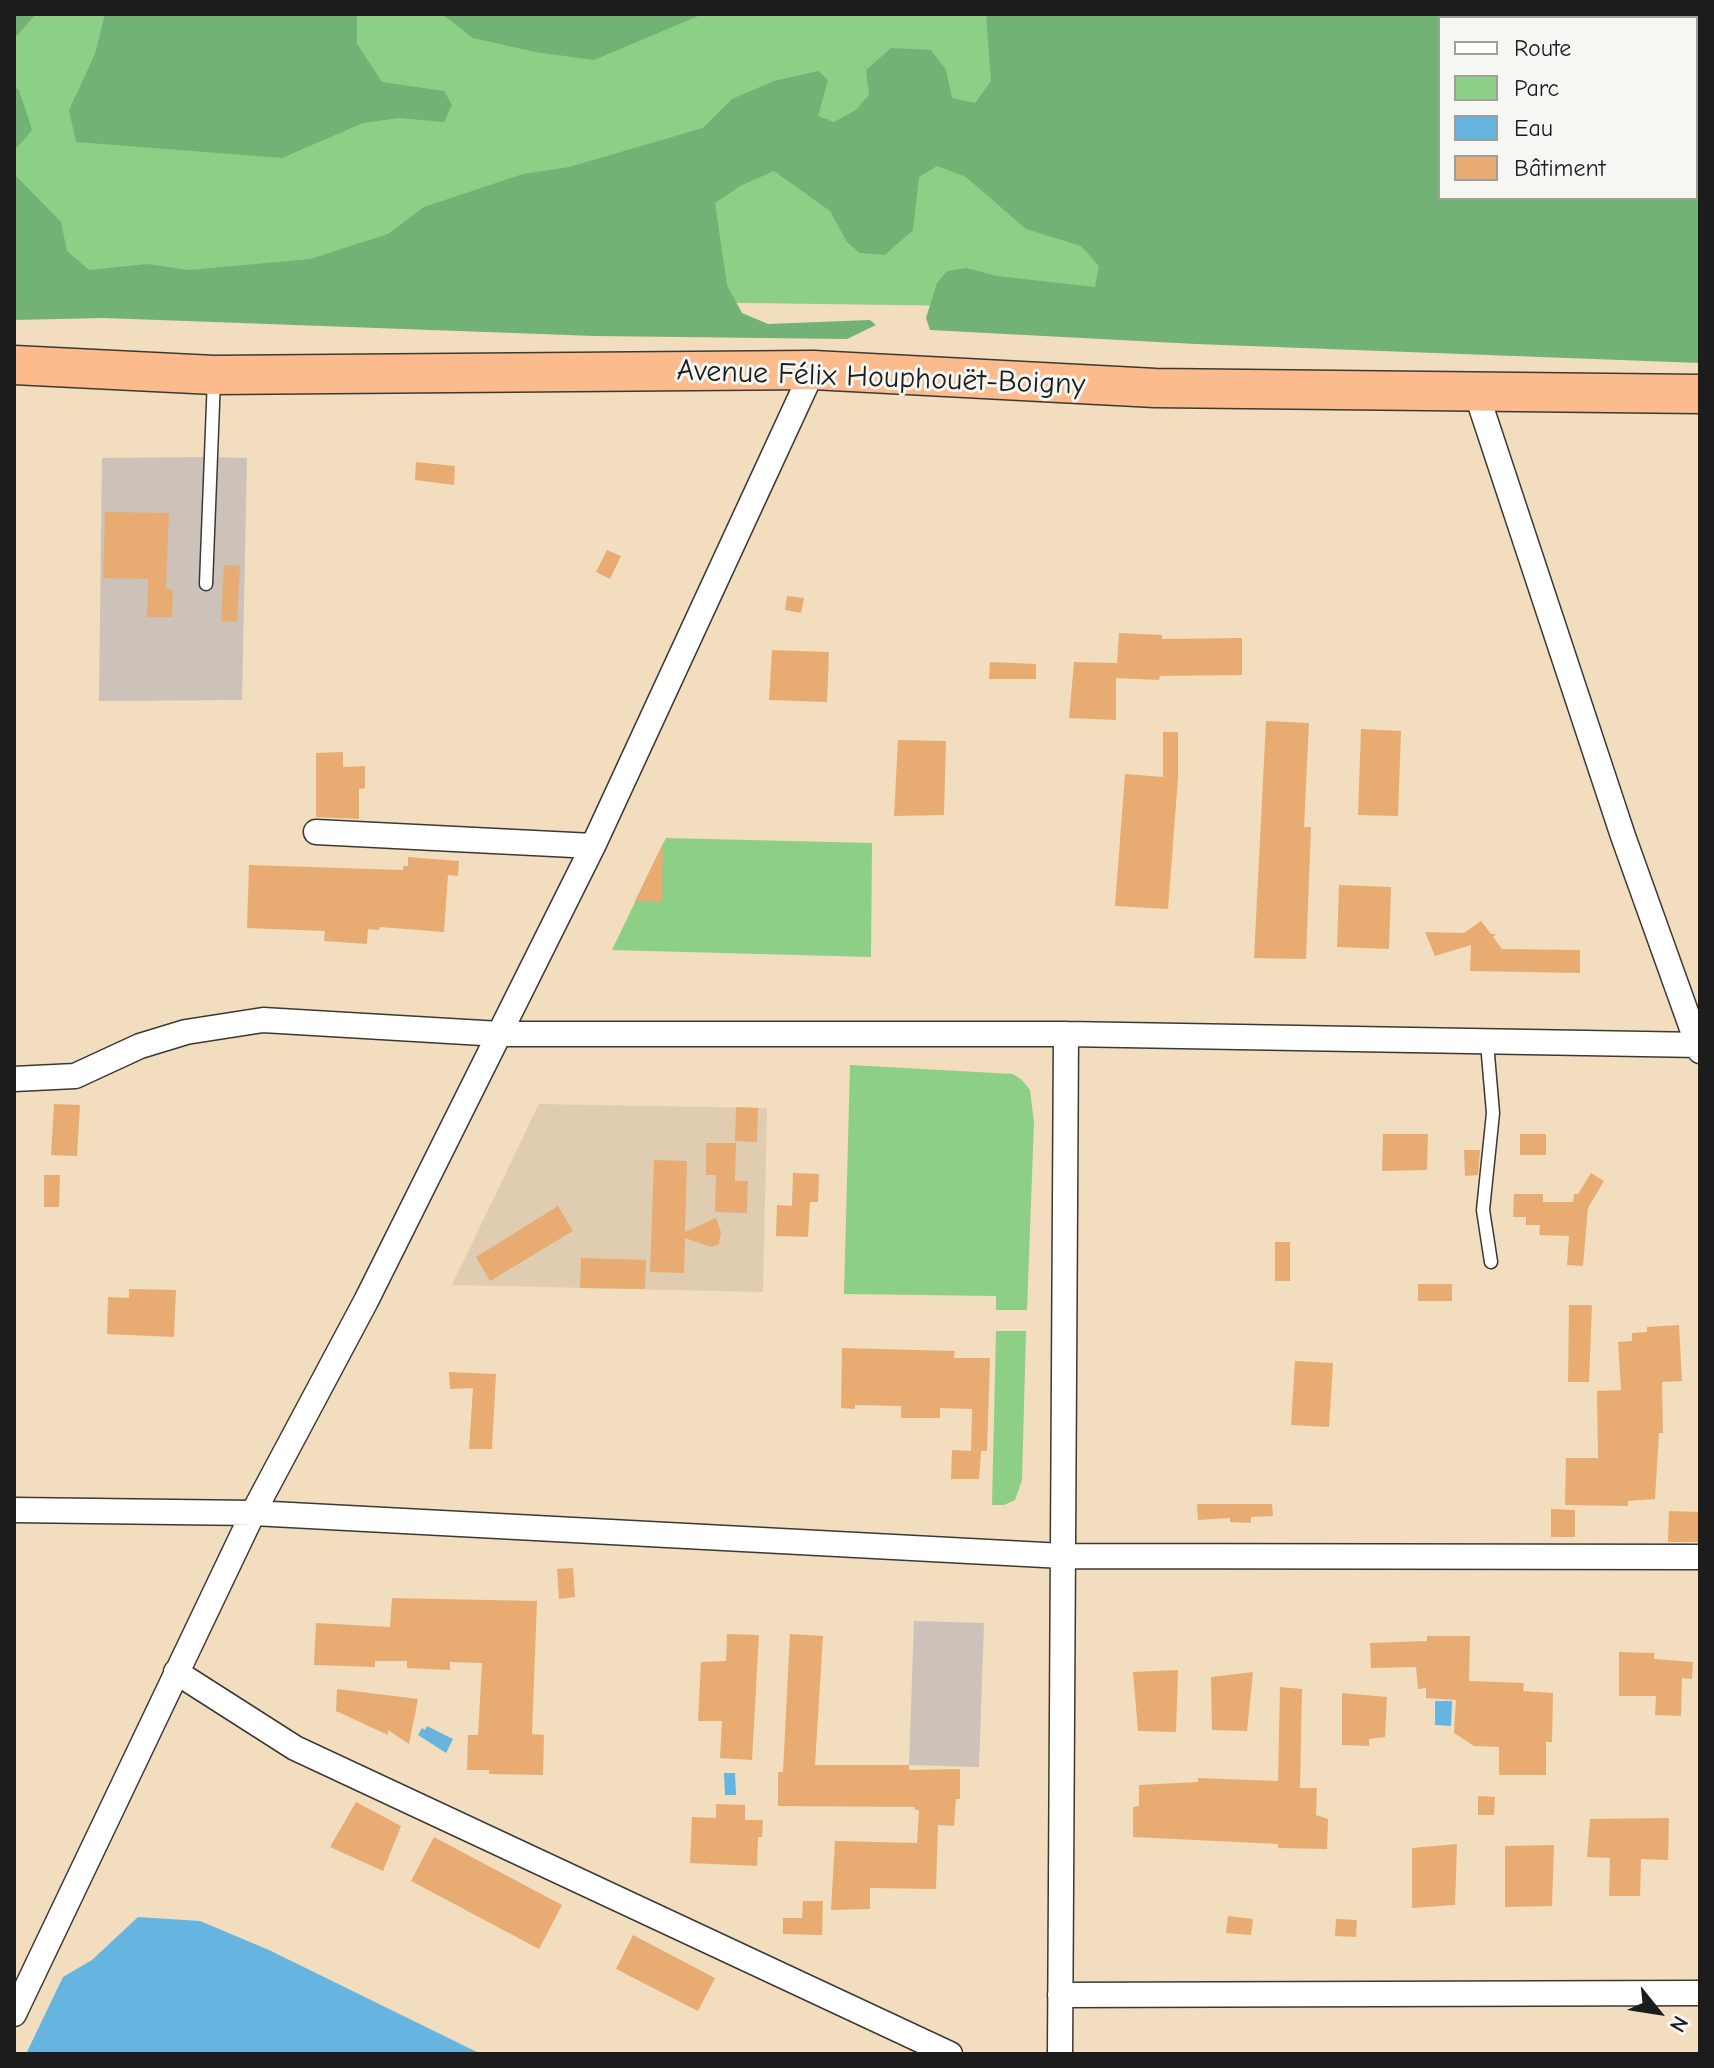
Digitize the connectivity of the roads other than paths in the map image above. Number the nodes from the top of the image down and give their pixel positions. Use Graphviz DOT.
graph roads {
  1 [pos="14,365"];
  2 [pos="813,370"];
  3 [pos="214,375"];
  4 [pos="1476,392"];
  5 [pos="1700,394"];
  6 [pos="206,584"];
  7 [pos="316,832"];
  8 [pos="593,846"];
  9 [pos="500,1034"];
  10 [pos="1066,1034"];
  11 [pos="1487,1043"];
  12 [pos="1699,1047"];
  13 [pos="14,1079"];
  14 [pos="1491,1262"];
  15 [pos="14,1510"];
  16 [pos="253,1513"];
  17 [pos="1063,1556"];
  18 [pos="1700,1557"];
  19 [pos="176,1672"];
  20 [pos="1700,1993"];
  21 [pos="1060,1995"];
  22 [pos="14,2014"];
  23 [pos="950,2054"];
  24 [pos="1060,2054"];
  1 -- 3 [label="highway, Avenue Félix Houphouët-Boigny"];
  2 -- 3 [label="highway, Avenue Félix Houphouët-Boigny"];
  2 -- 4 [label="highway, Avenue Félix Houphouët-Boigny"];
  2 -- 8 [label="street"];
  3 -- 6 [label="lane"];
  4 -- 5 [label="highway, Avenue Félix Houphouët-Boigny"];
  4 -- 12 [label="street"];
  7 -- 8 [label="street"];
  8 -- 9 [label="street"];
  9 -- 10 [label="street"];
  9 -- 13 [label="street"];
  9 -- 16 [label="street"];
  10 -- 11 [label="street"];
  10 -- 17 [label="street"];
  11 -- 12 [label="street"];
  11 -- 14 [label="lane"];
  15 -- 16 [label="street"];
  16 -- 17 [label="street"];
  16 -- 19 [label="street"];
  17 -- 18 [label="street"];
  17 -- 21 [label="street"];
  19 -- 22 [label="street"];
  19 -- 23 [label="street"];
  20 -- 21 [label="street"];
  21 -- 24 [label="street"];
}
